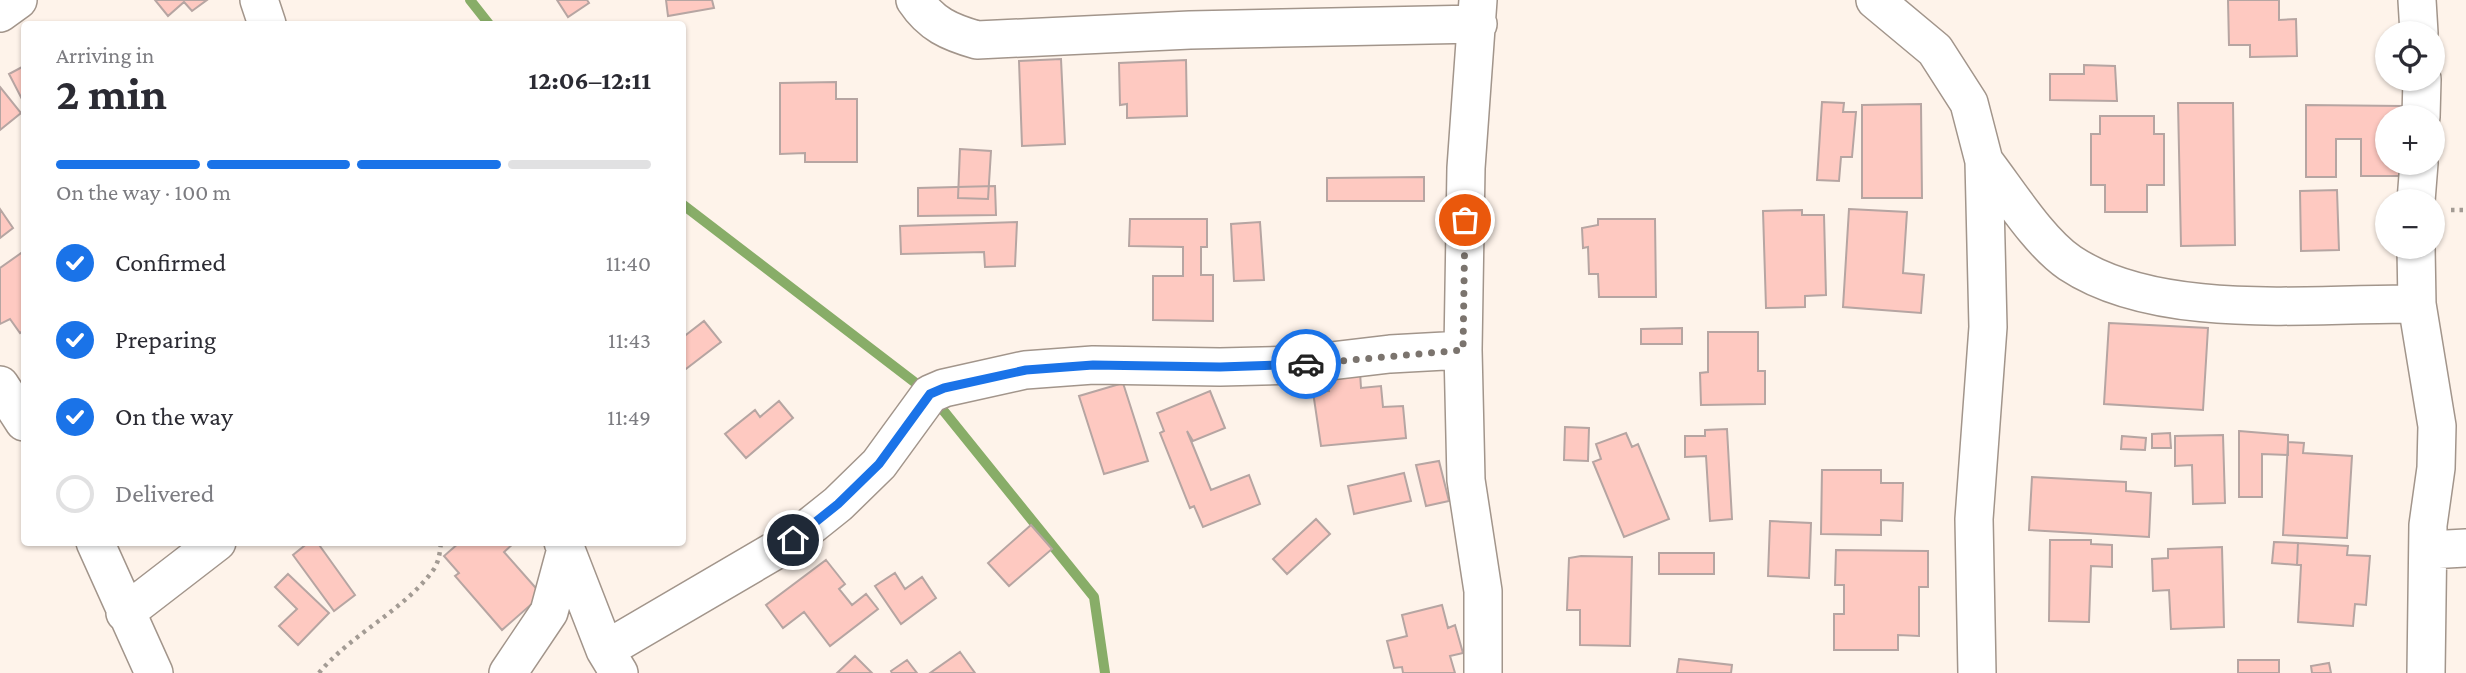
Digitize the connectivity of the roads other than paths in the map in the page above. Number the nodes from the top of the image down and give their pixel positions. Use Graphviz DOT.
graph roads {
  1 [pos="18,0"];
  2 [pos="260,0"];
  3 [pos="915,0"];
  4 [pos="1875,0"];
  5 [pos="2417,0"];
  6 [pos="1478,12"];
  7 [pos="0,13"];
  8 [pos="266,21"];
  9 [pos="2418,21"];
  10 [pos="1984,161"];
  11 [pos="2416,259"];
  12 [pos="2417,304"];
  13 [pos="1463,350"];
  14 [pos="0,385"];
  15 [pos="21,417"];
  16 [pos="98,546"];
  17 [pos="212,546"];
  18 [pos="565,546"];
  19 [pos="2466,548"];
  20 [pos="2429,550"];
  21 [pos="125,613"];
  22 [pos="612,661"];
  23 [pos="154,673"];
  24 [pos="508,673"];
  25 [pos="1483,673"];
  26 [pos="1977,673"];
  27 [pos="2426,673"];
  1 -- 7 [label="street"];
  2 -- 8 [label="street"];
  3 -- 6 [label="street"];
  4 -- 10 [label="street"];
  5 -- 9 [label="street"];
  6 -- 13 [label="street"];
  10 -- 12 [label="street"];
  10 -- 26 [label="street"];
  11 -- 12 [label="street"];
  12 -- 20 [label="street"];
  13 -- 22 [label="street"];
  13 -- 25 [label="street"];
  14 -- 15 [label="street"];
  16 -- 21 [label="street"];
  17 -- 21 [label="street"];
  18 -- 22 [label="street"];
  18 -- 24 [label="street"];
  19 -- 20 [label="street"];
  20 -- 27 [label="street"];
  21 -- 23 [label="street"];
}
